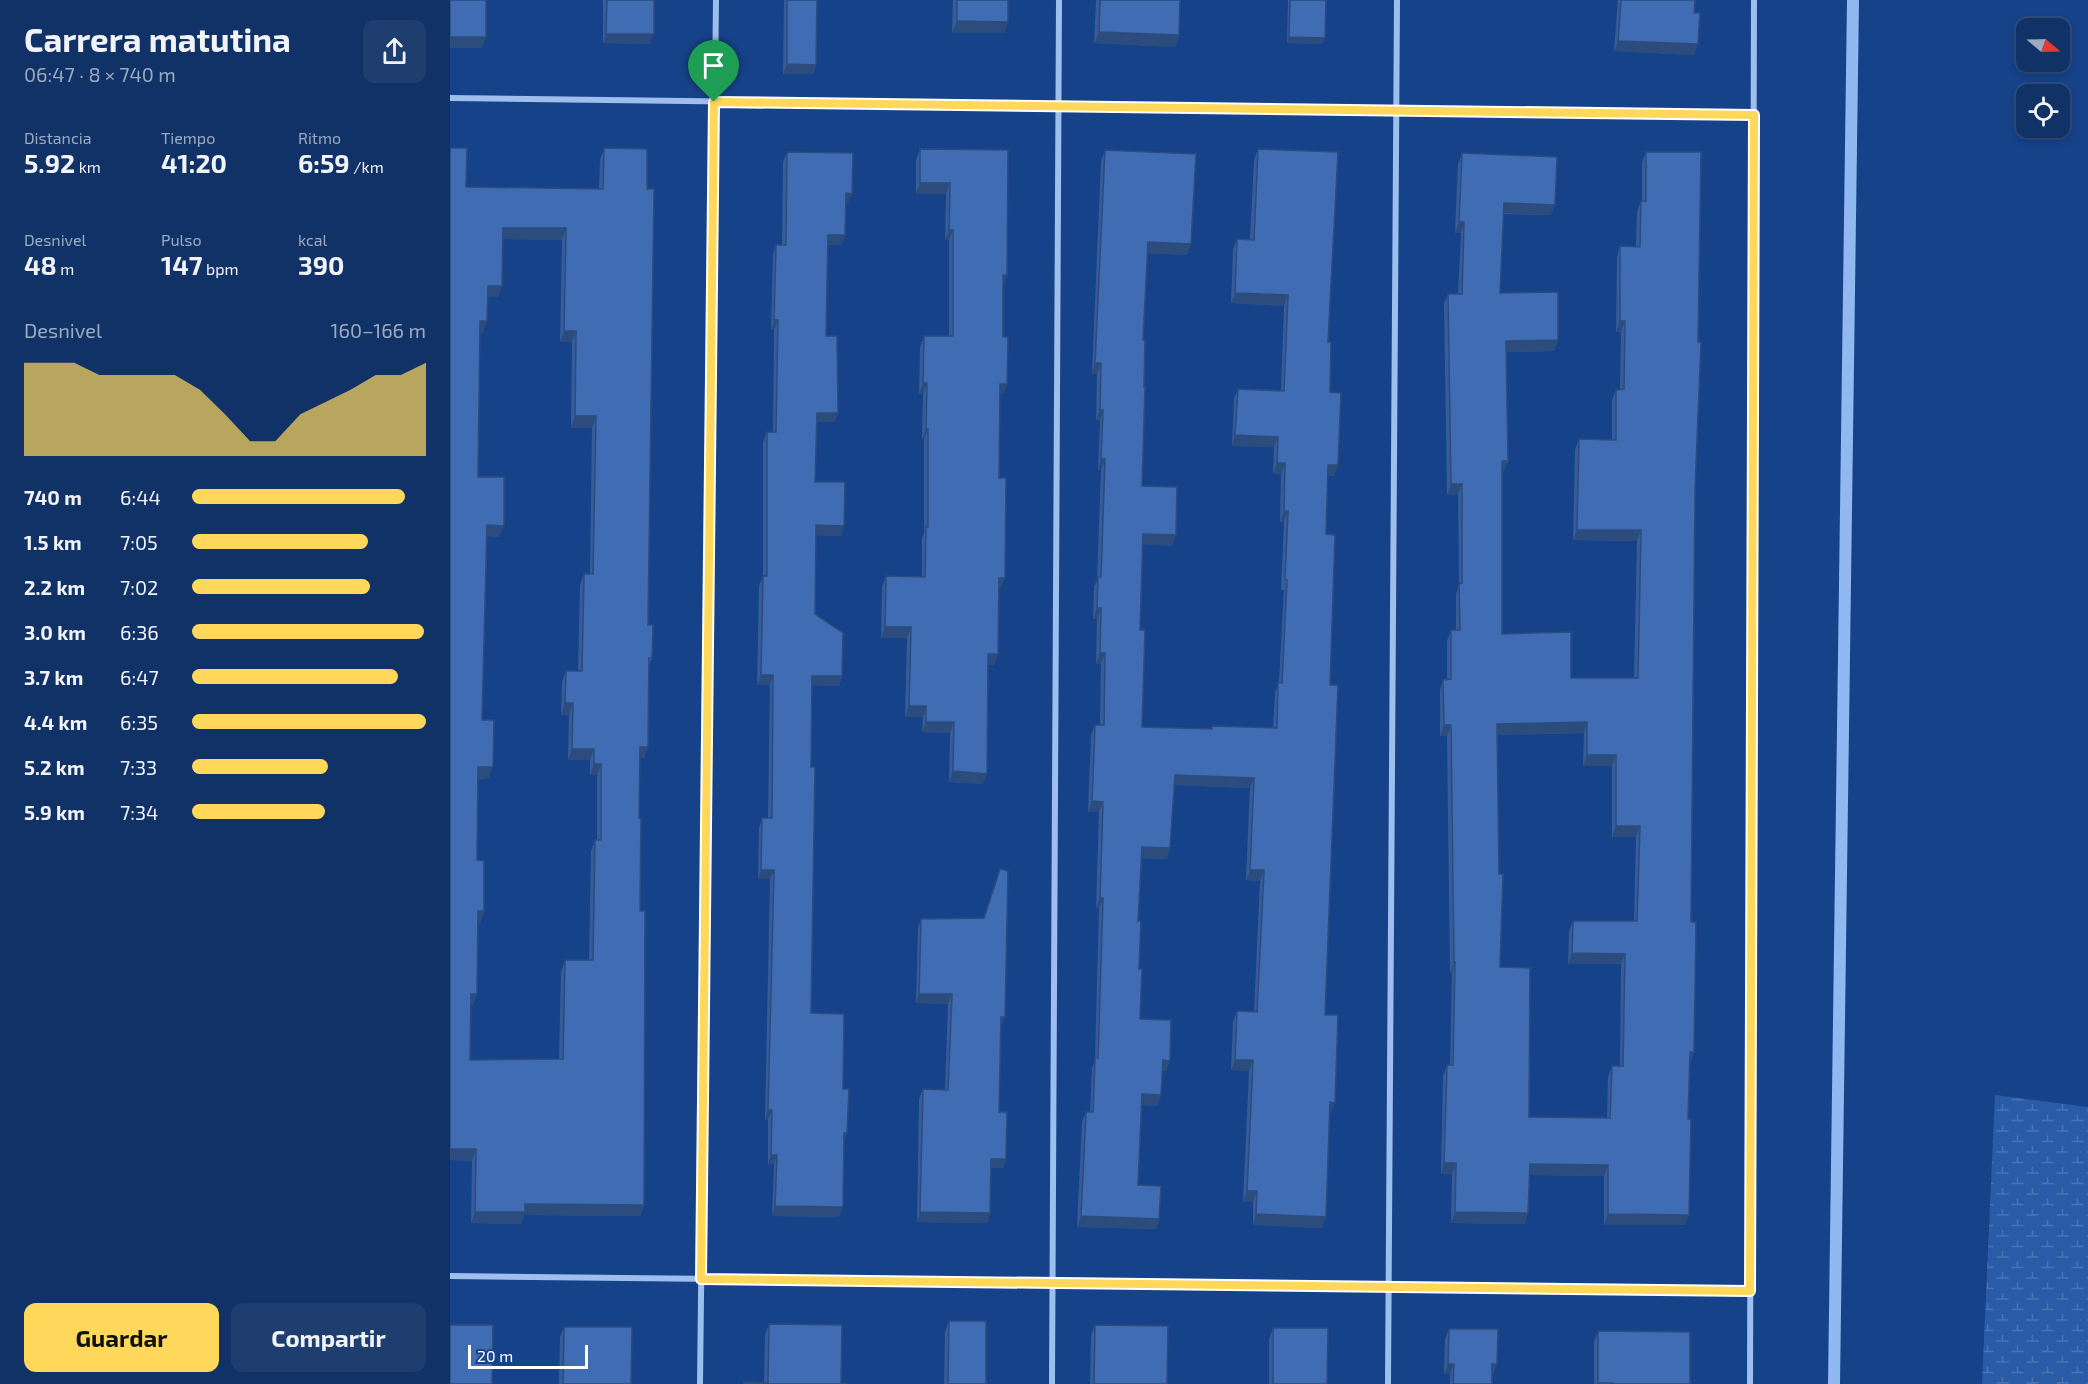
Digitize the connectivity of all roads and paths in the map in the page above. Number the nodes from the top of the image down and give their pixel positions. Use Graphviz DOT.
graph roads {
  1 [pos="716,0"];
  2 [pos="1059,0"];
  3 [pos="1397,0"];
  4 [pos="1754,0"];
  5 [pos="450,98"];
  6 [pos="714,102"];
  7 [pos="1059,106"];
  8 [pos="1397,110"];
  9 [pos="1754,115"];
  10 [pos="450,1276"];
  11 [pos="701,1279"];
  12 [pos="1052,1283"];
  13 [pos="1388,1287"];
  14 [pos="1750,1291"];
  15 [pos="700,1384"];
  16 [pos="1052,1384"];
  17 [pos="1388,1384"];
  18 [pos="1750,1384"];
  1 -- 6 [label="street"];
  2 -- 7 [label="street"];
  3 -- 8 [label="street"];
  4 -- 9 [label="street"];
  5 -- 6 [label="street"];
  6 -- 7 [label="street"];
  6 -- 11 [label="street"];
  7 -- 8 [label="street"];
  7 -- 12 [label="street"];
  8 -- 9 [label="street"];
  8 -- 13 [label="street"];
  9 -- 14 [label="street"];
  10 -- 11 [label="street"];
  11 -- 12 [label="street"];
  11 -- 15 [label="street"];
  12 -- 13 [label="street"];
  12 -- 16 [label="street"];
  13 -- 14 [label="street"];
  13 -- 17 [label="street"];
  14 -- 18 [label="street"];
}
